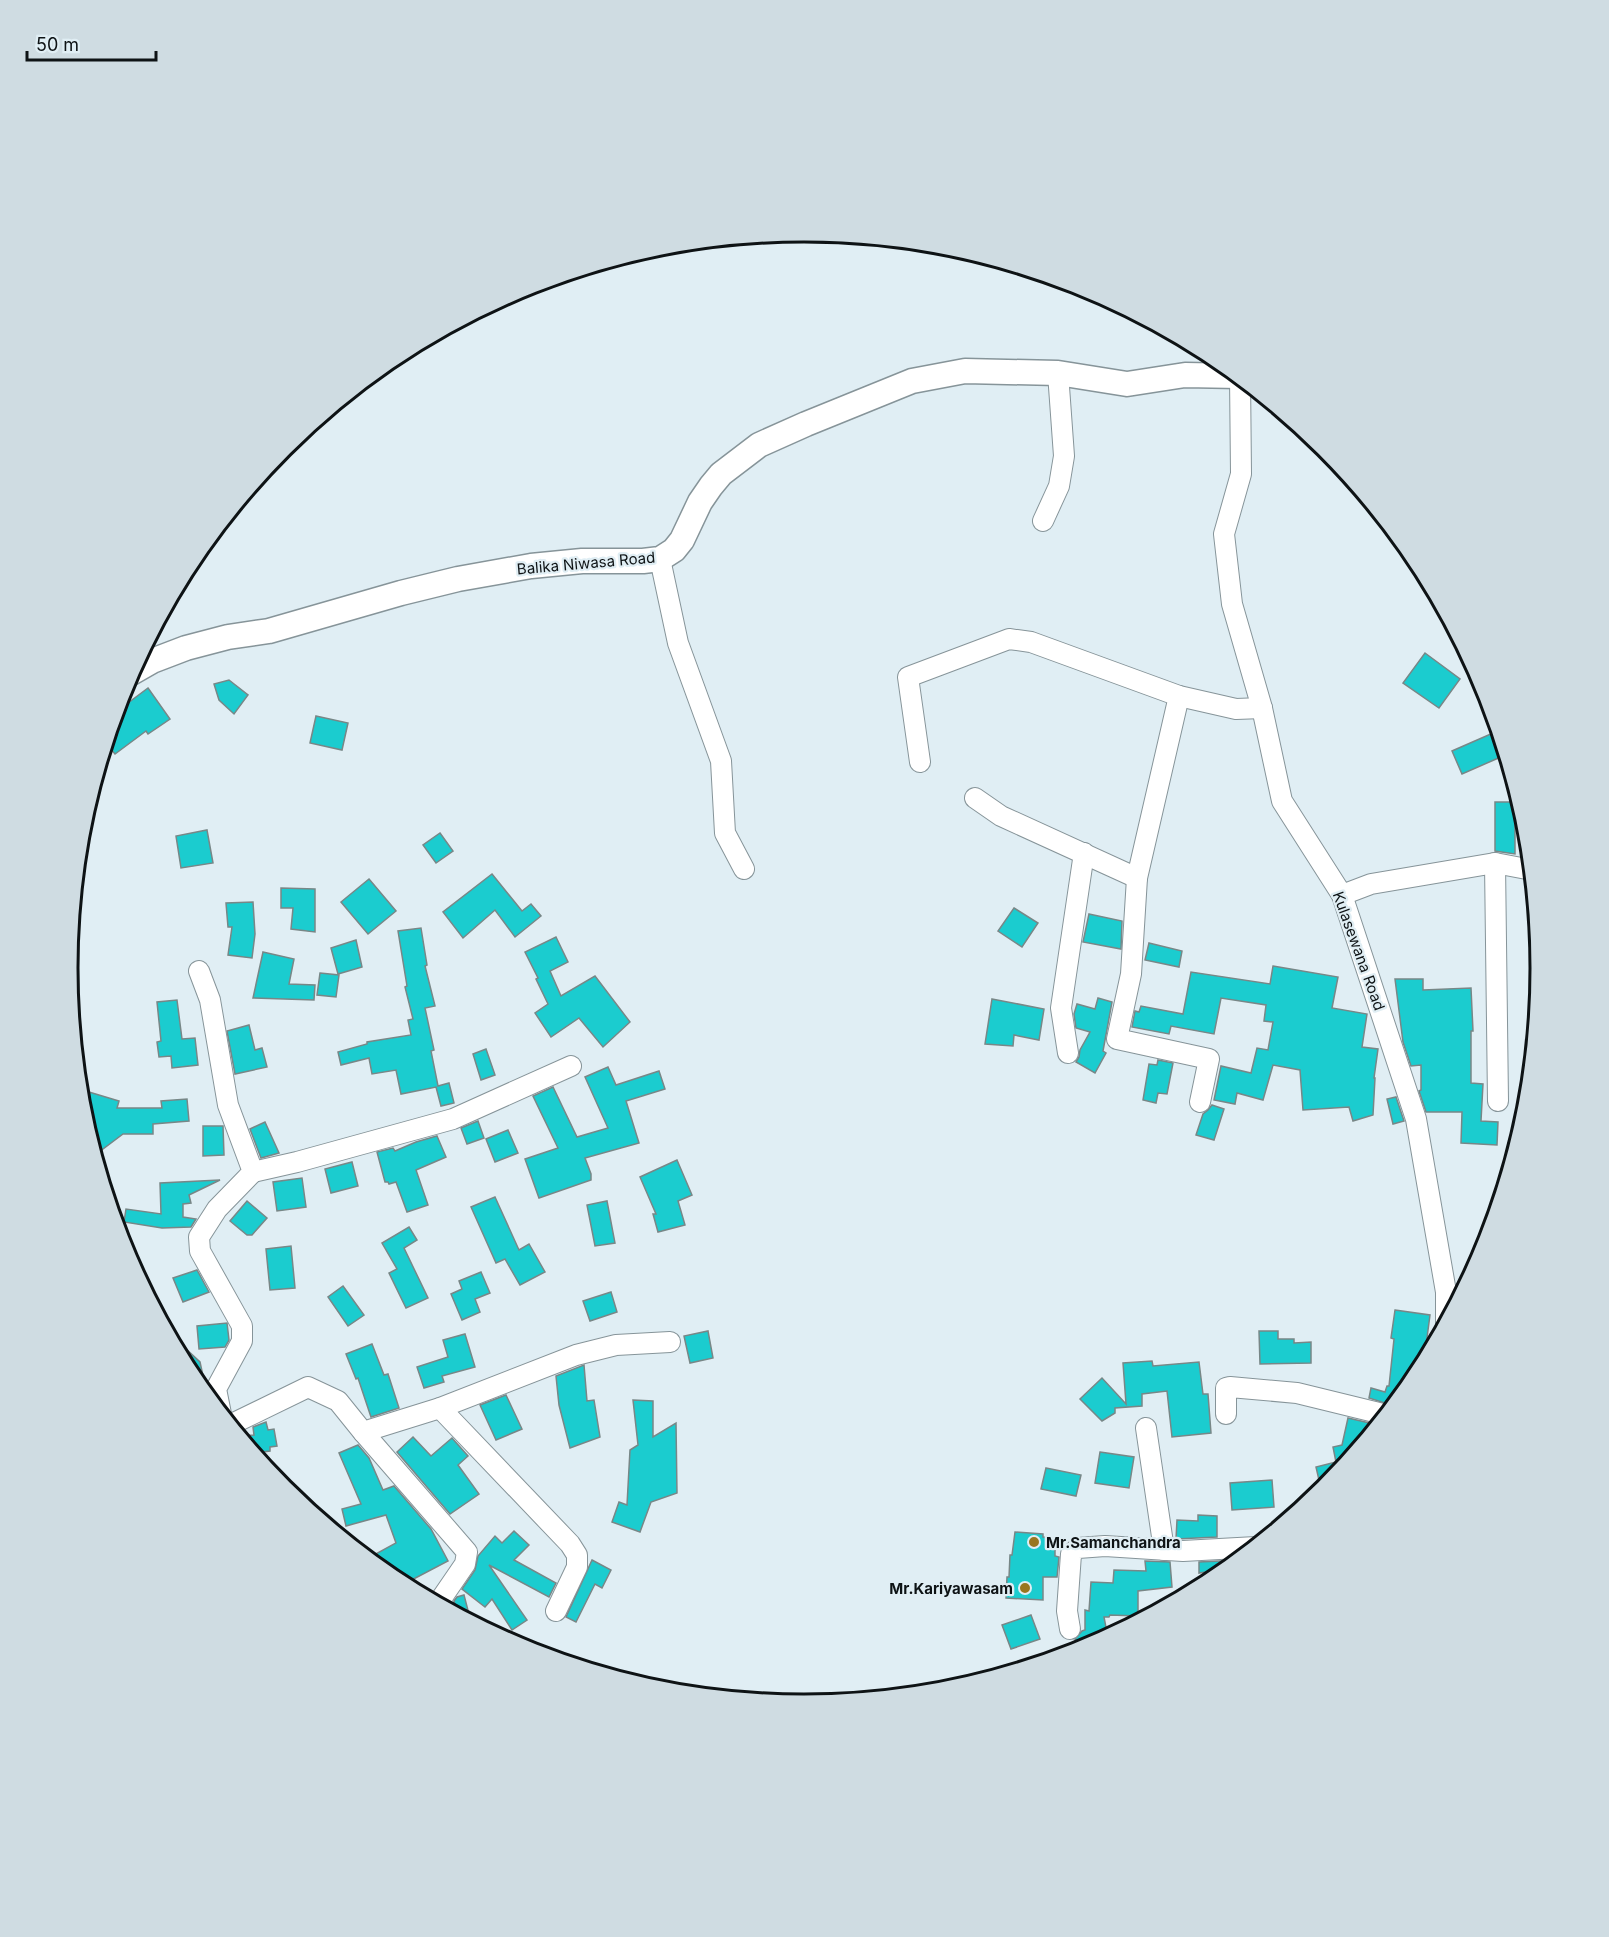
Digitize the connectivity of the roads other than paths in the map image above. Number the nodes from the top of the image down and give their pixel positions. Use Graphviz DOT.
graph roads {
  1 [pos="1058,373"];
  2 [pos="1225,376"];
  3 [pos="1240,387"];
  4 [pos="1043,521"];
  5 [pos="660,559"];
  6 [pos="145,664"];
  7 [pos="1179,696"];
  8 [pos="1262,708"];
  9 [pos="920,762"];
  10 [pos="975,798"];
  11 [pos="1084,854"];
  12 [pos="1495,863"];
  13 [pos="1524,868"];
  14 [pos="744,869"];
  15 [pos="1137,878"];
  16 [pos="1342,895"];
  17 [pos="199,971"];
  18 [pos="1068,1053"];
  19 [pos="572,1066"];
  20 [pos="1498,1101"];
  21 [pos="1200,1102"];
  22 [pos="252,1172"];
  23 [pos="1446,1309"];
  24 [pos="670,1342"];
  25 [pos="217,1396"];
  26 [pos="440,1408"];
  27 [pos="1379,1413"];
  28 [pos="1226,1414"];
  29 [pos="237,1422"];
  30 [pos="1146,1428"];
  31 [pos="363,1432"];
  32 [pos="1243,1548"];
  33 [pos="1174,1551"];
  34 [pos="442,1598"];
  35 [pos="556,1611"];
  36 [pos="1070,1629"];
  1 -- 2 [label="street, Balika Niwasa Road"];
  1 -- 4 [label="street"];
  1 -- 5 [label="street, Balika Niwasa Road"];
  3 -- 8 [label="street, Kulasewana Road"];
  5 -- 6 [label="street, Balika Niwasa Road"];
  5 -- 14 [label="street"];
  7 -- 8 [label="street"];
  7 -- 9 [label="street"];
  7 -- 15 [label="street"];
  8 -- 16 [label="street, Kulasewana Road"];
  10 -- 11 [label="street"];
  11 -- 15 [label="street"];
  11 -- 18 [label="street"];
  12 -- 13 [label="street"];
  12 -- 16 [label="street"];
  12 -- 20 [label="street"];
  15 -- 21 [label="street"];
  16 -- 23 [label="street, Kulasewana Road"];
  17 -- 22 [label="street"];
  19 -- 22 [label="street"];
  22 -- 25 [label="street"];
  24 -- 26 [label="street"];
  26 -- 31 [label="street"];
  26 -- 35 [label="street"];
  27 -- 28 [label="street"];
  29 -- 31 [label="street"];
  30 -- 33 [label="street"];
  31 -- 34 [label="street"];
  32 -- 33 [label="street"];
  33 -- 36 [label="street"];
}
